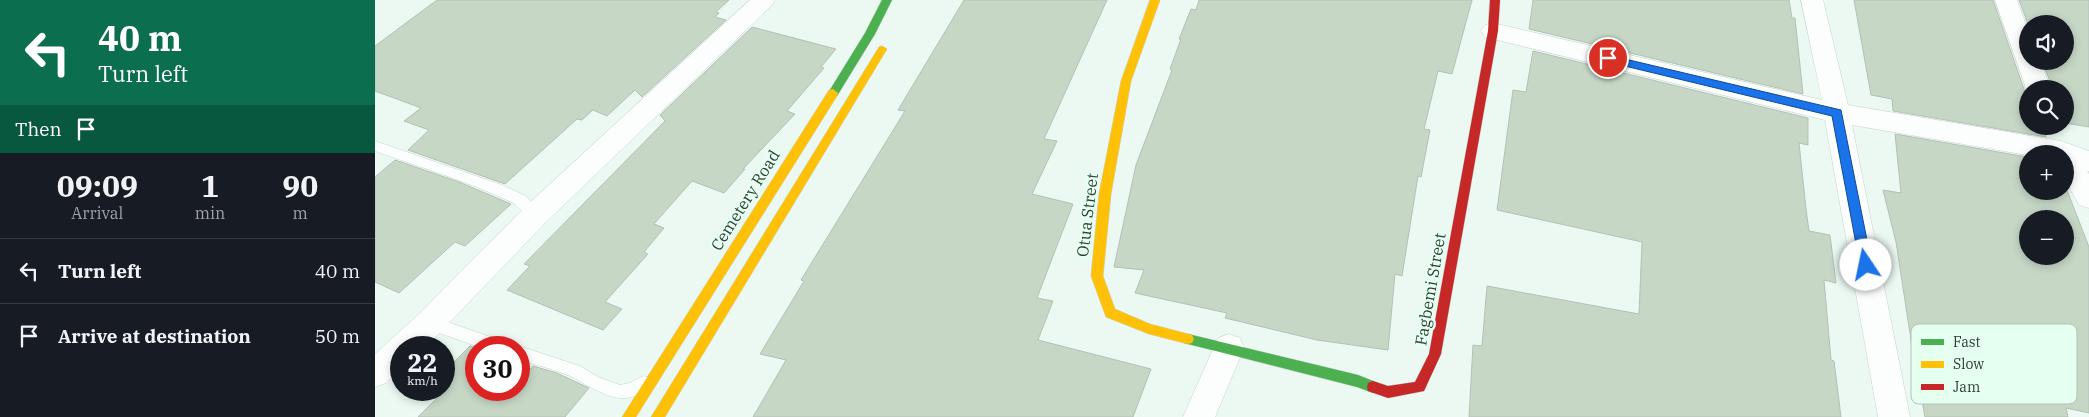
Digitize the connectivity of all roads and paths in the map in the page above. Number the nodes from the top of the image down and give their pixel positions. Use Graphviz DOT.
graph roads {
  1 [pos="764,0"];
  2 [pos="887,0"];
  3 [pos="1155,0"];
  4 [pos="1495,0"];
  5 [pos="1812,0"];
  6 [pos="2006,0"];
  7 [pos="1493,31"];
  8 [pos="2019,35"];
  9 [pos="886,42"];
  10 [pos="1837,113"];
  11 [pos="375,146"];
  12 [pos="2019,146"];
  13 [pos="2074,157"];
  14 [pos="2089,160"];
  15 [pos="2074,172"];
  16 [pos="2089,197"];
  17 [pos="535,215"];
  18 [pos="430,323"];
  19 [pos="416,336"];
  20 [pos="468,336"];
  21 [pos="1229,348"];
  22 [pos="530,357"];
  23 [pos="390,360"];
  24 [pos="375,374"];
  25 [pos="653,378"];
  26 [pos="629,417"];
  27 [pos="658,417"];
  28 [pos="1199,417"];
  29 [pos="1894,417"];
  1 -- 17 [label="street"];
  2 -- 25 [label="street, Cemetery Road"];
  3 -- 21 [label="street, Otua Street"];
  4 -- 7 [label="street, Fagbemi Street"];
  5 -- 10 [label="street"];
  6 -- 8 [label="street"];
  7 -- 10 [label="street"];
  7 -- 21 [label="street, Fagbemi Street"];
  9 -- 27 [label="street"];
  10 -- 12 [label="street"];
  10 -- 29 [label="street"];
  11 -- 17 [label="lane"];
  13 -- 14 [label="street"];
  15 -- 16 [label="street"];
  17 -- 18 [label="street"];
  18 -- 19 [label="street"];
  18 -- 20 [label="lane"];
  21 -- 28 [label="street"];
  22 -- 25 [label="lane"];
  23 -- 24 [label="street"];
  25 -- 26 [label="street, Cemetery Road"];
}
